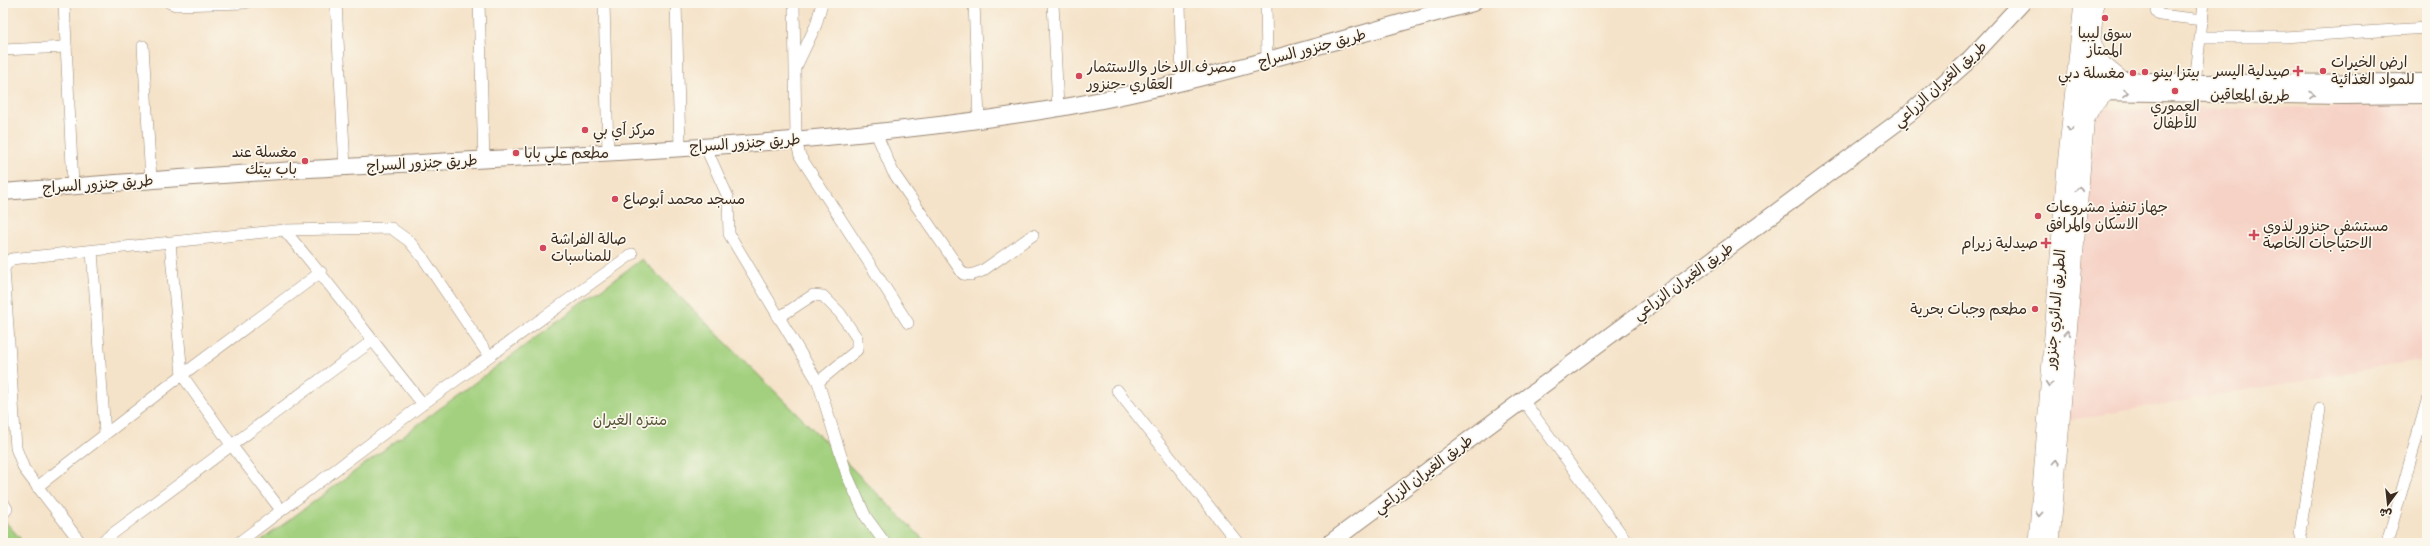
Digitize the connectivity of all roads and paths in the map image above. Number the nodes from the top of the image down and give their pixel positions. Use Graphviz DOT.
graph roads {
  1 [pos="64,3"];
  2 [pos="170,3"];
  3 [pos="246,3"];
  4 [pos="336,3"];
  5 [pos="479,3"];
  6 [pos="604,3"];
  7 [pos="676,3"];
  8 [pos="794,3"];
  9 [pos="822,3"];
  10 [pos="974,3"];
  11 [pos="1053,3"];
  12 [pos="1180,3"];
  13 [pos="1266,3"];
  14 [pos="1474,3"];
  15 [pos="2022,3"];
  16 [pos="2083,3"];
  17 [pos="2095,3"];
  18 [pos="2156,3"];
  19 [pos="2204,3"];
  20 [pos="2203,20"];
  21 [pos="2427,28"];
  22 [pos="2202,37"];
  23 [pos="2091,39"];
  24 [pos="143,46"];
  25 [pos="66,47"];
  26 [pos="3,50"];
  27 [pos="1267,61"];
  28 [pos="796,68"];
  29 [pos="2123,81"];
  30 [pos="1182,82"];
  31 [pos="2427,82"];
  32 [pos="2195,83"];
  33 [pos="2081,84"];
  34 [pos="2108,92"];
  35 [pos="2427,95"];
  36 [pos="1058,108"];
  37 [pos="979,120"];
  38 [pos="2085,122"];
  39 [pos="876,133"];
  40 [pos="796,140"];
  41 [pos="705,146"];
  42 [pos="680,147"];
  43 [pos="608,152"];
  44 [pos="484,160"];
  45 [pos="345,167"];
  46 [pos="151,180"];
  47 [pos="73,186"];
  48 [pos="3,192"];
  49 [pos="284,230"];
  50 [pos="1033,235"];
  51 [pos="170,243"];
  52 [pos="92,251"];
  53 [pos="632,254"];
  54 [pos="3,268"];
  55 [pos="321,272"];
  56 [pos="778,318"];
  57 [pos="908,323"];
  58 [pos="372,341"];
  59 [pos="6,356"];
  60 [pos="489,356"];
  61 [pos="182,375"];
  62 [pos="818,382"];
  63 [pos="1117,390"];
  64 [pos="1522,399"];
  65 [pos="2427,402"];
  66 [pos="423,404"];
  67 [pos="2320,409"];
  68 [pos="105,434"];
  69 [pos="232,446"];
  70 [pos="37,487"];
  71 [pos="3,502"];
  72 [pos="282,510"];
  73 [pos="3,514"];
  74 [pos="81,543"];
  75 [pos="100,543"];
  76 [pos="238,543"];
  77 [pos="885,543"];
  78 [pos="1238,543"];
  79 [pos="1330,543"];
  80 [pos="1628,543"];
  81 [pos="2037,543"];
  82 [pos="2051,543"];
  83 [pos="2303,543"];
  84 [pos="2387,543"];
  1 -- 25 [label="street"];
  2 -- 3 [label="street"];
  4 -- 45 [label="street"];
  5 -- 44 [label="street"];
  6 -- 43 [label="street"];
  7 -- 42 [label="street"];
  8 -- 28 [label="street"];
  9 -- 28 [label="street"];
  10 -- 37 [label="street"];
  11 -- 36 [label="street"];
  12 -- 30 [label="street"];
  13 -- 27 [label="street"];
  14 -- 27 [label="street, طريق جنزور السراج"];
  15 -- 64 [label="street, طريق الغيران الزراعي"];
  16 -- 33 [label="main road, الطريق الدائري جنزور"];
  17 -- 23 [label="main road, الطريق الدائري جنزور"];
  18 -- 20 [label="street"];
  19 -- 20 [label="street"];
  20 -- 22 [label="street"];
  21 -- 22 [label="street"];
  22 -- 32 [label="street"];
  23 -- 29 [label="main road"];
  23 -- 33 [label="main road, الطريق الدائري جنزور"];
  24 -- 46 [label="street"];
  25 -- 26 [label="street"];
  25 -- 47 [label="street"];
  27 -- 30 [label="street, طريق جنزور السراج"];
  28 -- 40 [label="street"];
  29 -- 32 [label="street, طريق المعاقين"];
  29 -- 33 [label="street, طريق المعاقين"];
  30 -- 36 [label="street, طريق جنزور السراج"];
  31 -- 32 [label="street, طريق المعاقين"];
  33 -- 34 [label="street, طريق المعاقين"];
  33 -- 38 [label="main road, الطريق الدائري جنزور"];
  33 -- 81 [label="main road, الطريق الدائري جنزور, one-way"];
  34 -- 35 [label="street, طريق المعاقين, one-way"];
  34 -- 38 [label="main road"];
  36 -- 37 [label="street, طريق جنزور السراج"];
  37 -- 39 [label="street, طريق جنزور السراج"];
  82 -- 38 [label="main road, الطريق الدائري جنزور, one-way"];
  39 -- 40 [label="street, طريق جنزور السراج"];
  39 -- 50 [label="street"];
  40 -- 41 [label="street, طريق جنزور السراج"];
  40 -- 57 [label="street"];
  41 -- 42 [label="street, طريق جنزور السراج"];
  41 -- 56 [label="street"];
  42 -- 43 [label="street, طريق جنزور السراج"];
  43 -- 44 [label="street, طريق جنزور السراج"];
  44 -- 45 [label="street, طريق جنزور السراج"];
  45 -- 46 [label="street, طريق جنزور السراج"];
  46 -- 47 [label="street, طريق جنزور السراج"];
  47 -- 48 [label="street, طريق جنزور السراج"];
  49 -- 51 [label="street"];
  49 -- 55 [label="street"];
  49 -- 60 [label="street"];
  51 -- 52 [label="street"];
  51 -- 61 [label="street"];
  52 -- 54 [label="street"];
  52 -- 68 [label="street"];
  53 -- 60 [label="street"];
  54 -- 59 [label="street"];
  55 -- 58 [label="street"];
  55 -- 61 [label="street"];
  56 -- 62 [label="street"];
  56 -- 62 [label="street"];
  58 -- 66 [label="street"];
  58 -- 69 [label="street"];
  59 -- 70 [label="street"];
  60 -- 66 [label="street"];
  61 -- 68 [label="street"];
  61 -- 69 [label="street"];
  62 -- 77 [label="street"];
  63 -- 78 [label="street"];
  64 -- 79 [label="street, طريق الغيران الزراعي"];
  64 -- 80 [label="street"];
  65 -- 84 [label="street"];
  66 -- 72 [label="street"];
  67 -- 83 [label="street"];
  68 -- 70 [label="street"];
  69 -- 72 [label="street"];
  69 -- 75 [label="street"];
  70 -- 74 [label="street"];
  71 -- 73 [label="street"];
  72 -- 76 [label="street"];
}
